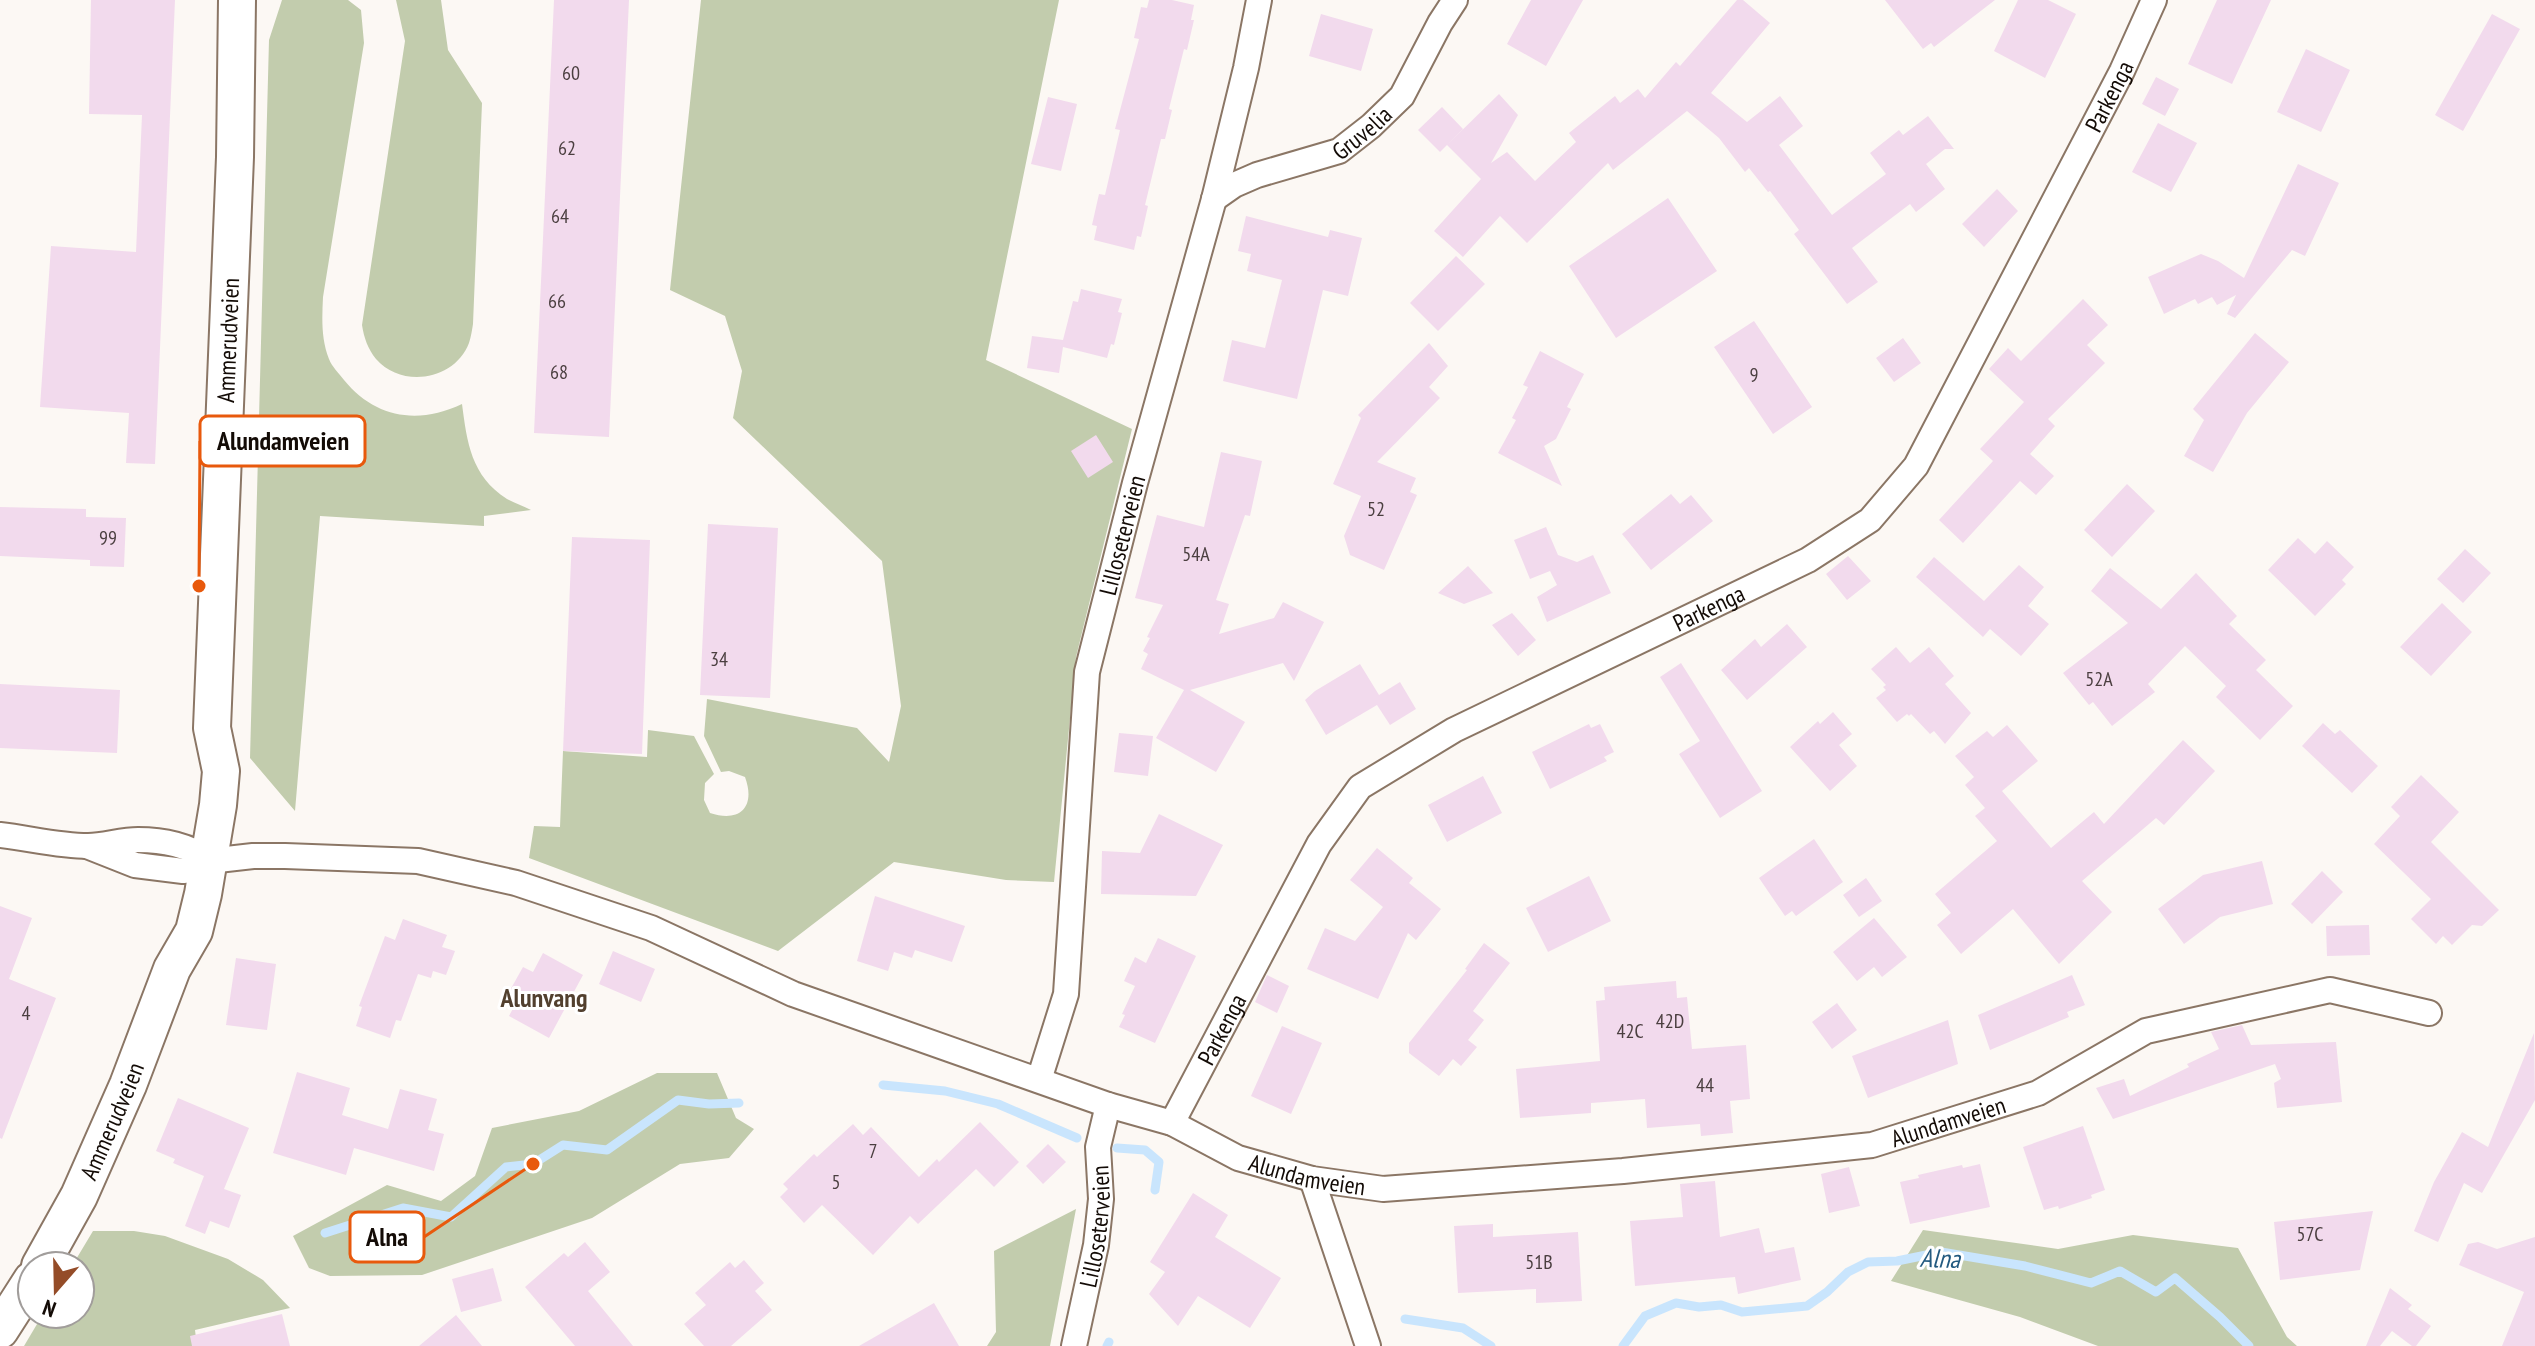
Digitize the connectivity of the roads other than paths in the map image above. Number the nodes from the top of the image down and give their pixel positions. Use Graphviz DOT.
graph roads {
  1 [pos="237,0"];
  2 [pos="1259,0"];
  3 [pos="1455,0"];
  4 [pos="2154,0"];
  5 [pos="1214,199"];
  6 [pos="0,835"];
  7 [pos="193,860"];
  8 [pos="2429,1013"];
  9 [pos="1039,1080"];
  10 [pos="1108,1105"];
  11 [pos="1172,1123"];
  12 [pos="1312,1179"];
  13 [pos="49,1250"];
  14 [pos="16,1305"];
  15 [pos="0,1330"];
  16 [pos="1074,1346"];
  17 [pos="1368,1346"];
  1 -- 7 [label="street, Ammerudveien"];
  2 -- 5 [label="street, Lilloseterveien"];
  3 -- 5 [label="street, Gruvelia"];
  4 -- 11 [label="street, Parkenga"];
  5 -- 9 [label="street, Lilloseterveien"];
  6 -- 7 [label="street, Alundamveien"];
  7 -- 9 [label="street, Alundamveien"];
  7 -- 13 [label="street, Ammerudveien"];
  8 -- 12 [label="street, Alundamveien"];
  9 -- 10 [label="street, Alundamveien"];
  10 -- 11 [label="street, Alundamveien"];
  10 -- 16 [label="street, Lilloseterveien"];
  11 -- 12 [label="street, Alundamveien"];
  12 -- 17 [label="street"];
  14 -- 15 [label="street"];
}
